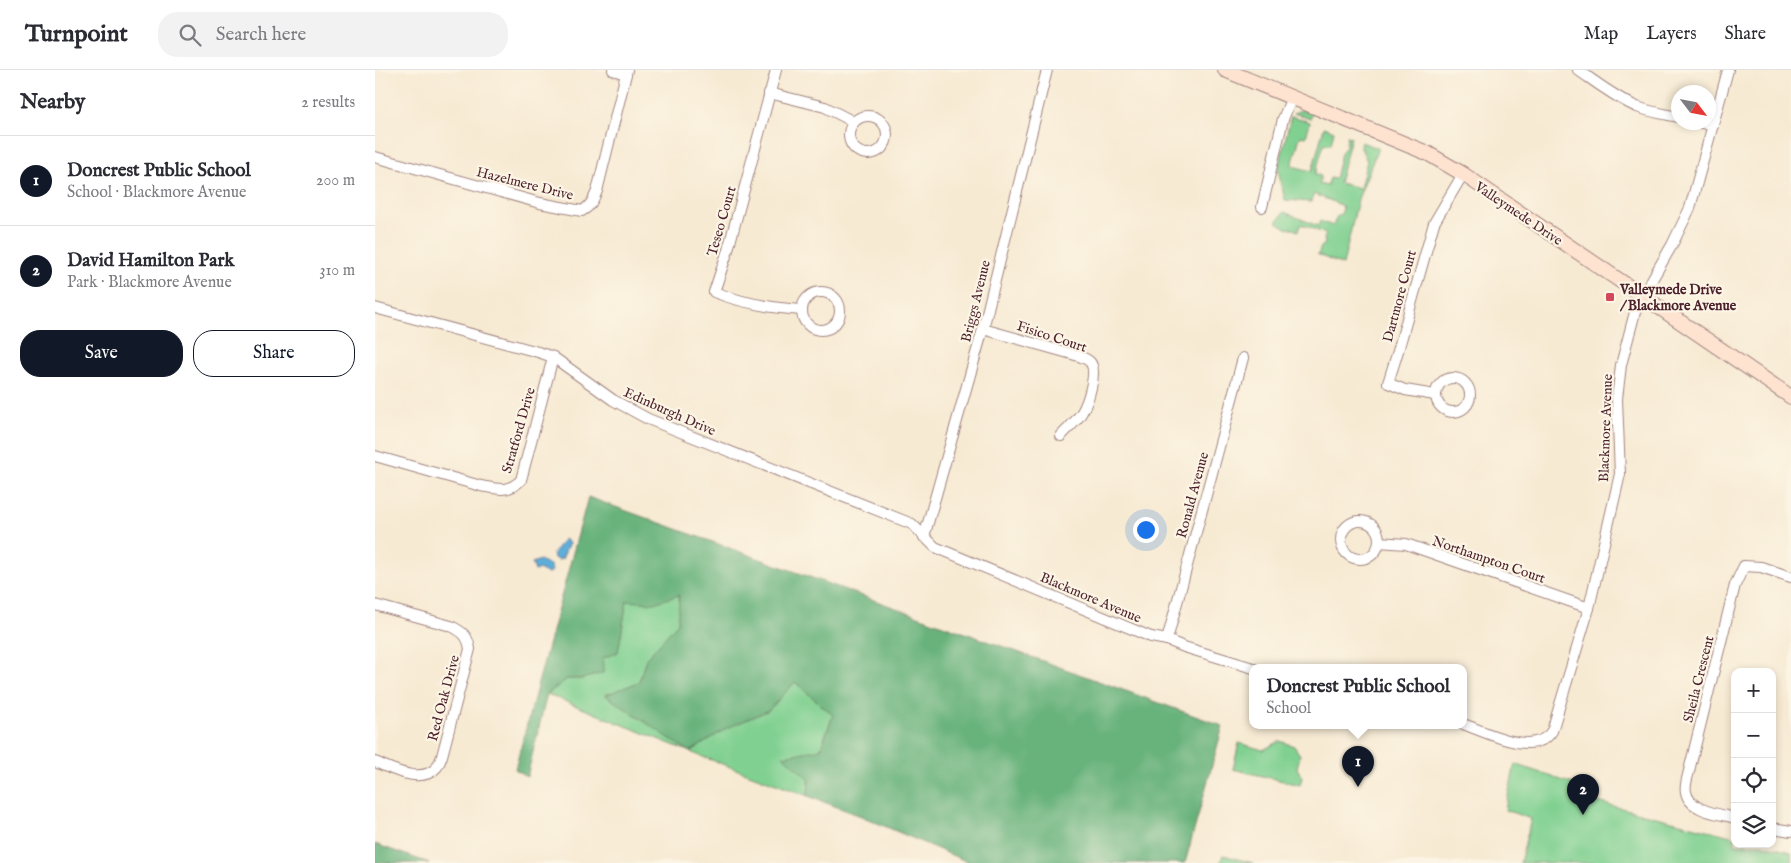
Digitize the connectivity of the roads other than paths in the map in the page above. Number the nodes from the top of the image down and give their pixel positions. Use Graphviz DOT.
graph roads {
  1 [pos="613,70"];
  2 [pos="776,70"];
  3 [pos="1047,70"];
  4 [pos="1225,70"];
  5 [pos="1578,70"];
  6 [pos="1728,70"];
  7 [pos="626,72"];
  8 [pos="769,93"];
  9 [pos="1292,97"];
  10 [pos="1671,115"];
  11 [pos="1716,115"];
  12 [pos="854,122"];
  13 [pos="1712,130"];
  14 [pos="375,157"];
  15 [pos="1463,174"];
  16 [pos="1262,207"];
  17 [pos="1642,297"];
  18 [pos="375,308"];
  19 [pos="801,310"];
  20 [pos="983,328"];
  21 [pos="553,357"];
  22 [pos="1243,358"];
  23 [pos="1435,395"];
  24 [pos="1791,397"];
  25 [pos="1061,436"];
  26 [pos="375,456"];
  27 [pos="924,537"];
  28 [pos="1379,542"];
  29 [pos="1791,577"];
  30 [pos="375,605"];
  31 [pos="1589,608"];
  32 [pos="1167,640"];
  33 [pos="1249,667"];
  34 [pos="1467,725"];
  35 [pos="375,762"];
  36 [pos="1731,817"];
  37 [pos="1776,829"];
  38 [pos="1791,832"];
  1 -- 7 [label="street"];
  2 -- 8 [label="street, Teseo Court"];
  3 -- 20 [label="street, Briggs Avenue"];
  4 -- 9 [label="street, Valleymede Drive"];
  5 -- 10 [label="street"];
  6 -- 11 [label="street, Blackmore Avenue"];
  7 -- 14 [label="street, Hazelmere Drive"];
  8 -- 12 [label="street"];
  8 -- 19 [label="street, Teseo Court"];
  9 -- 15 [label="street, Valleymede Drive"];
  9 -- 16 [label="street"];
  13 -- 17 [label="street, Blackmore Avenue"];
  15 -- 17 [label="street, Valleymede Drive"];
  15 -- 23 [label="street, Dartmore Court"];
  17 -- 24 [label="street, Valleymede Drive"];
  17 -- 31 [label="street, Blackmore Avenue"];
  18 -- 21 [label="street, Edinburgh Drive"];
  20 -- 25 [label="street, Fisico Court"];
  20 -- 27 [label="street, Briggs Avenue"];
  21 -- 26 [label="street, Stratford Drive"];
  21 -- 27 [label="street, Edinburgh Drive"];
  22 -- 32 [label="street, Ronald Avenue"];
  27 -- 32 [label="street, Blackmore Avenue"];
  28 -- 31 [label="street, Northampton Court"];
  29 -- 36 [label="street, Sheila Crescent"];
  30 -- 35 [label="street, Red Oak Drive"];
  31 -- 34 [label="street, Blackmore Avenue"];
  32 -- 33 [label="street, Blackmore Avenue"];
  37 -- 38 [label="street"];
}
